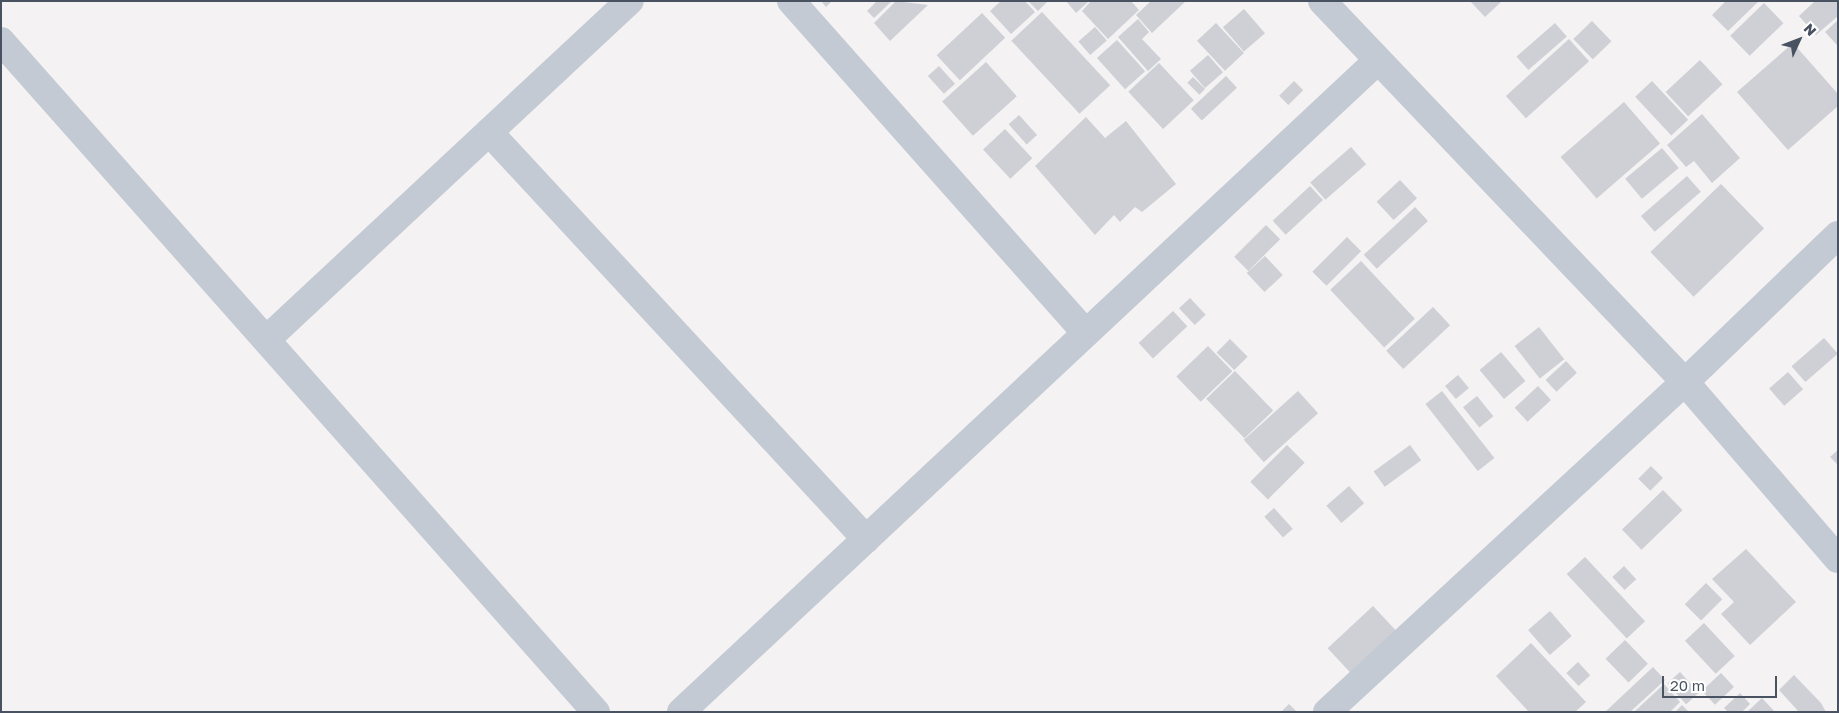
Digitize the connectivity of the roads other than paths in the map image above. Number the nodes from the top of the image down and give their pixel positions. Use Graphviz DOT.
graph roads {
  1 [pos="630,1"];
  2 [pos="791,1"];
  3 [pos="1322,1"];
  4 [pos="1,41"];
  5 [pos="1376,62"];
  6 [pos="489,132"];
  7 [pos="1838,235"];
  8 [pos="1086,333"];
  9 [pos="267,338"];
  10 [pos="1686,382"];
  11 [pos="866,539"];
  12 [pos="1838,559"];
  13 [pos="596,712"];
  14 [pos="681,712"];
  15 [pos="1326,712"];
  1 -- 6 [label="street"];
  2 -- 8 [label="street"];
  3 -- 5 [label="street"];
  4 -- 9 [label="street"];
  5 -- 8 [label="street"];
  5 -- 10 [label="street"];
  6 -- 9 [label="street"];
  6 -- 11 [label="street"];
  7 -- 10 [label="street"];
  8 -- 11 [label="street"];
  9 -- 13 [label="street"];
  10 -- 12 [label="street"];
  10 -- 15 [label="street"];
  11 -- 14 [label="street"];
}
